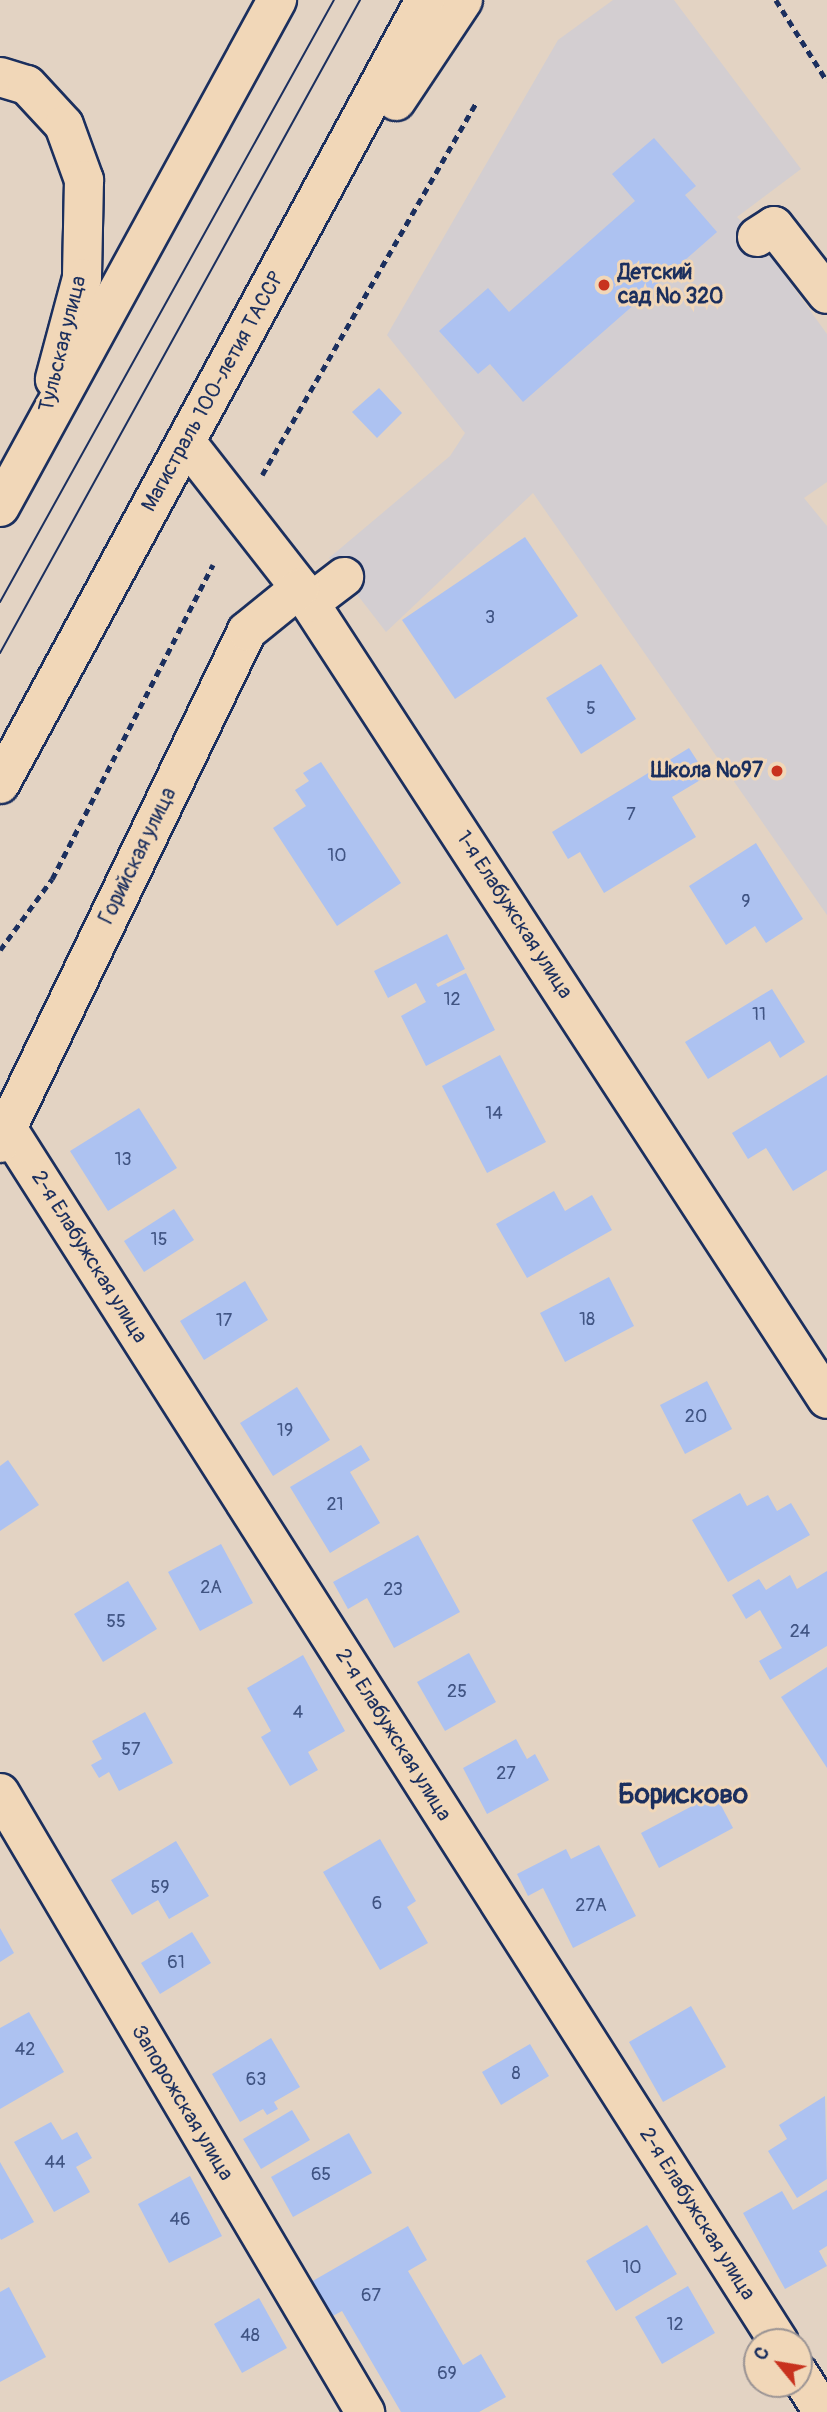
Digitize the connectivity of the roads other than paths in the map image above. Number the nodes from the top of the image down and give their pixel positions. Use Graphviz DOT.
graph roads {
  1 [pos="277,0"];
  2 [pos="425,0"];
  3 [pos="463,0"];
  4 [pos="0,76"];
  5 [pos="757,237"];
  6 [pos="827,294"];
  7 [pos="263,301"];
  8 [pos="39,439"];
  9 [pos="186,442"];
  10 [pos="0,507"];
  11 [pos="344,578"];
  12 [pos="305,596"];
  13 [pos="0,784"];
  14 [pos="4,1136"];
  15 [pos="827,1399"];
  16 [pos="0,1793"];
  17 [pos="770,2328"];
  18 [pos="813,2395"];
  19 [pos="365,2412"];
  20 [pos="824,2412"];
  1 -- 8 [label="street"];
  2 -- 7 [label="street, Магистраль 100-летия ТАССР"];
  3 -- 7 [label="street"];
  4 -- 8 [label="street, Тульская улица"];
  5 -- 6 [label="street"];
  7 -- 9 [label="street, Магистраль 100-летия ТАССР"];
  8 -- 10 [label="street"];
  9 -- 12 [label="street, 1-я Елабужская улица"];
  9 -- 13 [label="street, Магистраль 100-летия ТАССР"];
  11 -- 12 [label="street, Горийская улица"];
  12 -- 14 [label="street, Горийская улица"];
  12 -- 15 [label="street, 1-я Елабужская улица"];
  14 -- 17 [label="street, 2-я Елабужская улица"];
  16 -- 19 [label="street, Запорожская улица"];
  18 -- 20 [label="street"];
}
